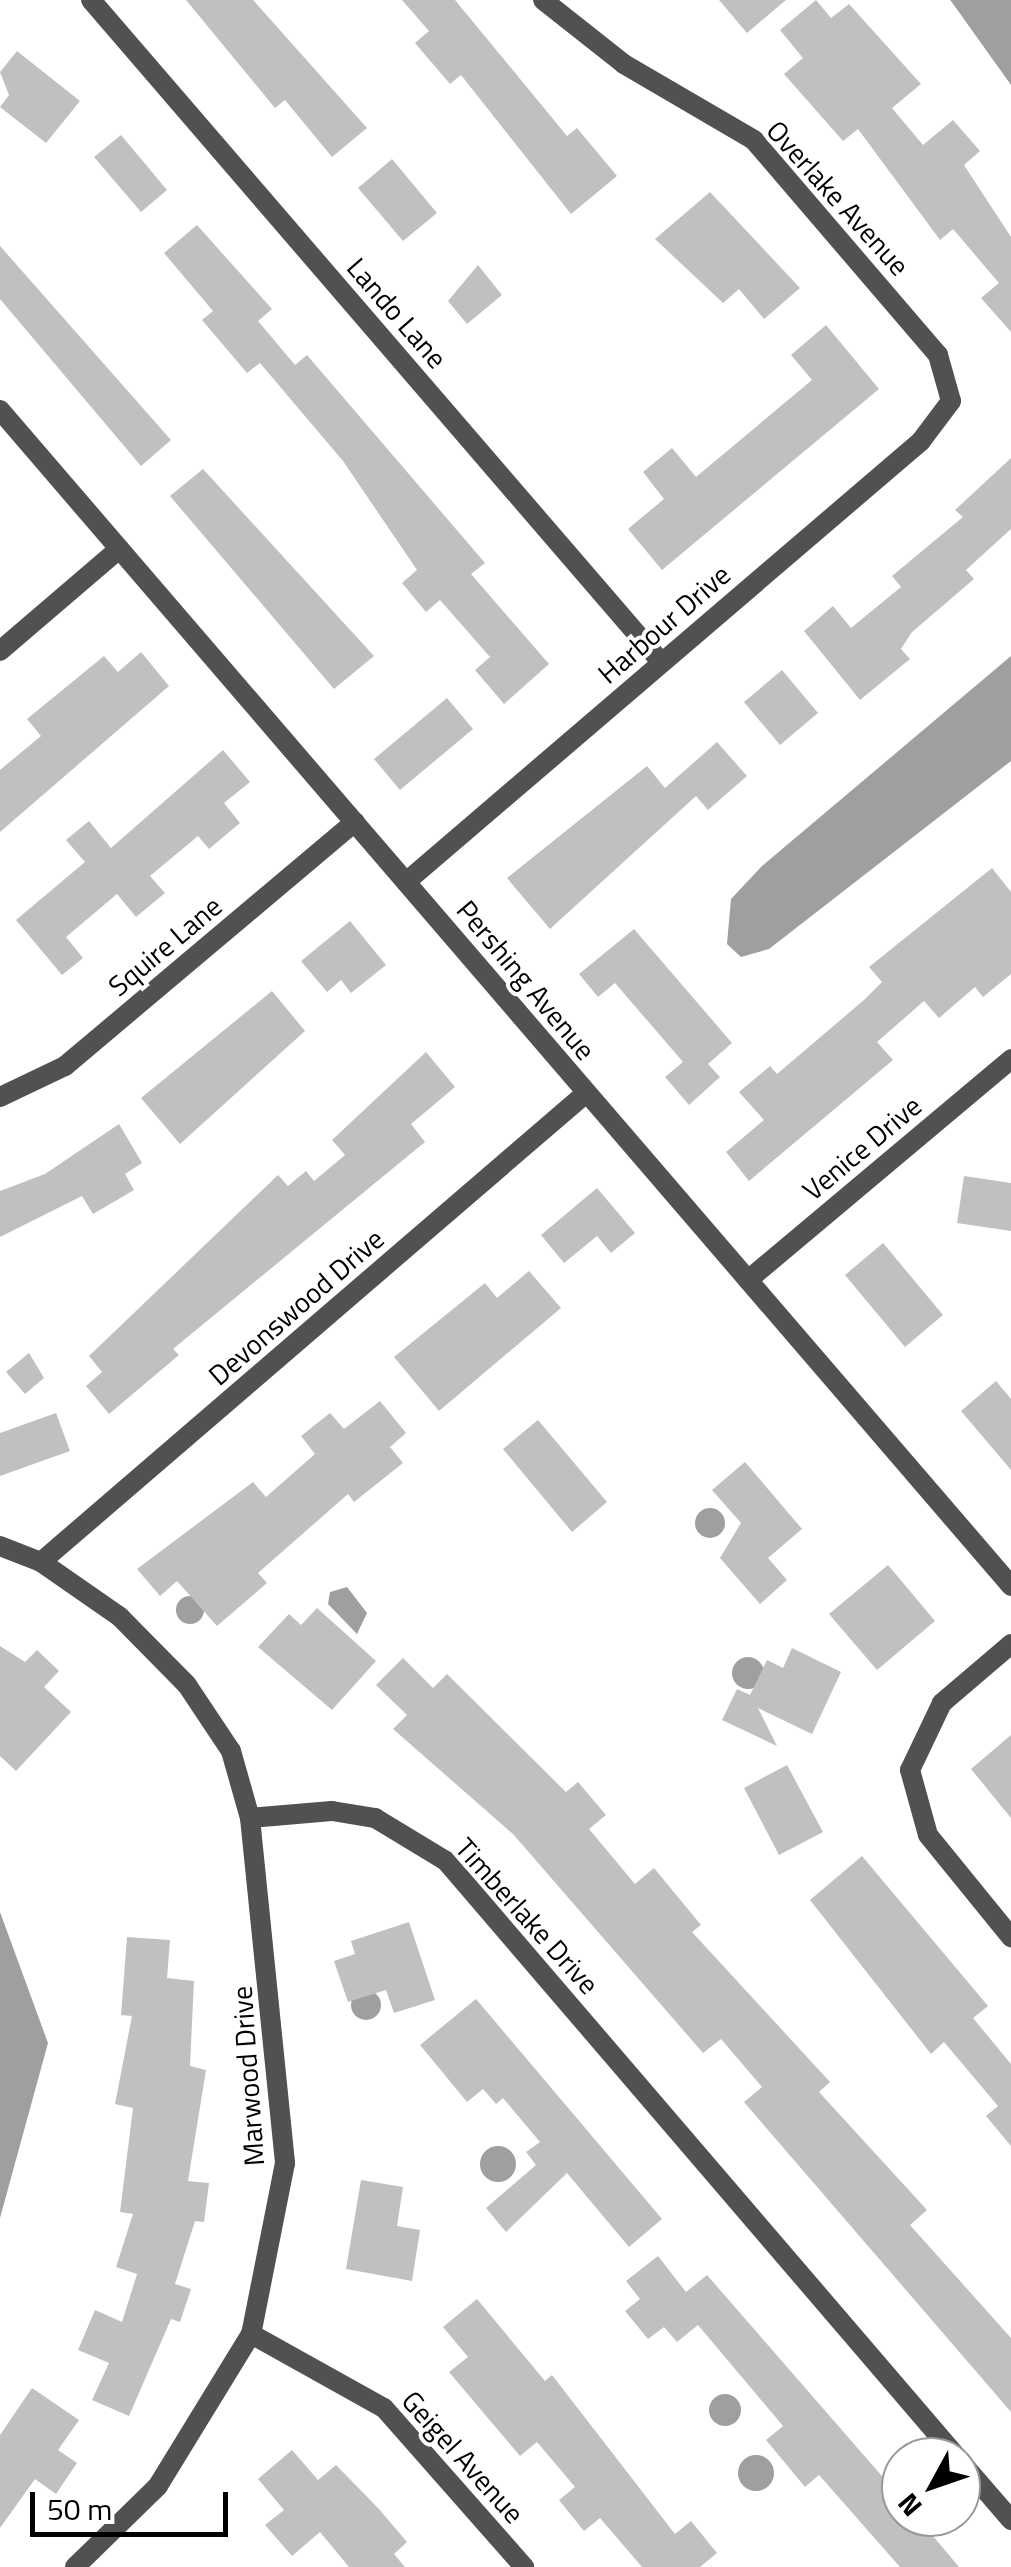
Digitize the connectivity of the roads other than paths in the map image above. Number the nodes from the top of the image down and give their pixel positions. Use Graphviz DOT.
graph roads {
  1 [pos="91,0"];
  2 [pos="543,0"];
  3 [pos="951,401"];
  4 [pos="0,410"];
  5 [pos="119,549"];
  6 [pos="0,650"];
  7 [pos="661,662"];
  8 [pos="355,822"];
  9 [pos="406,882"];
  10 [pos="1011,1060"];
  11 [pos="586,1094"];
  12 [pos="0,1096"];
  13 [pos="748,1280"];
  14 [pos="0,1546"];
  15 [pos="41,1562"];
  16 [pos="1011,1586"];
  17 [pos="1011,1644"];
  18 [pos="250,1818"];
  19 [pos="1011,1937"];
  20 [pos="252,2334"];
  21 [pos="939,2437"];
  22 [pos="981,2485"];
  23 [pos="1011,2520"];
  24 [pos="75,2567"];
  25 [pos="524,2567"];
  1 -- 7 [label="street, Lando Lane"];
  2 -- 3 [label="street, Overlake Avenue"];
  3 -- 7 [label="street, Harbour Drive"];
  4 -- 5 [label="street, Pershing Avenue"];
  5 -- 6 [label="street"];
  5 -- 8 [label="street, Pershing Avenue"];
  7 -- 9 [label="street, Harbour Drive"];
  8 -- 9 [label="street, Pershing Avenue"];
  8 -- 12 [label="street, Squire Lane"];
  9 -- 11 [label="street, Pershing Avenue"];
  10 -- 13 [label="street, Venice Drive"];
  11 -- 13 [label="street, Pershing Avenue"];
  11 -- 15 [label="street, Devonswood Drive"];
  13 -- 16 [label="street, Pershing Avenue"];
  14 -- 15 [label="street"];
  15 -- 18 [label="street"];
  17 -- 19 [label="street"];
  18 -- 20 [label="street, Marwood Drive"];
  18 -- 21 [label="street, Timberlake Drive"];
  20 -- 24 [label="street, Marwood Drive"];
  20 -- 25 [label="street, Geigel Avenue"];
  22 -- 23 [label="street, Timberlake Drive"];
}
